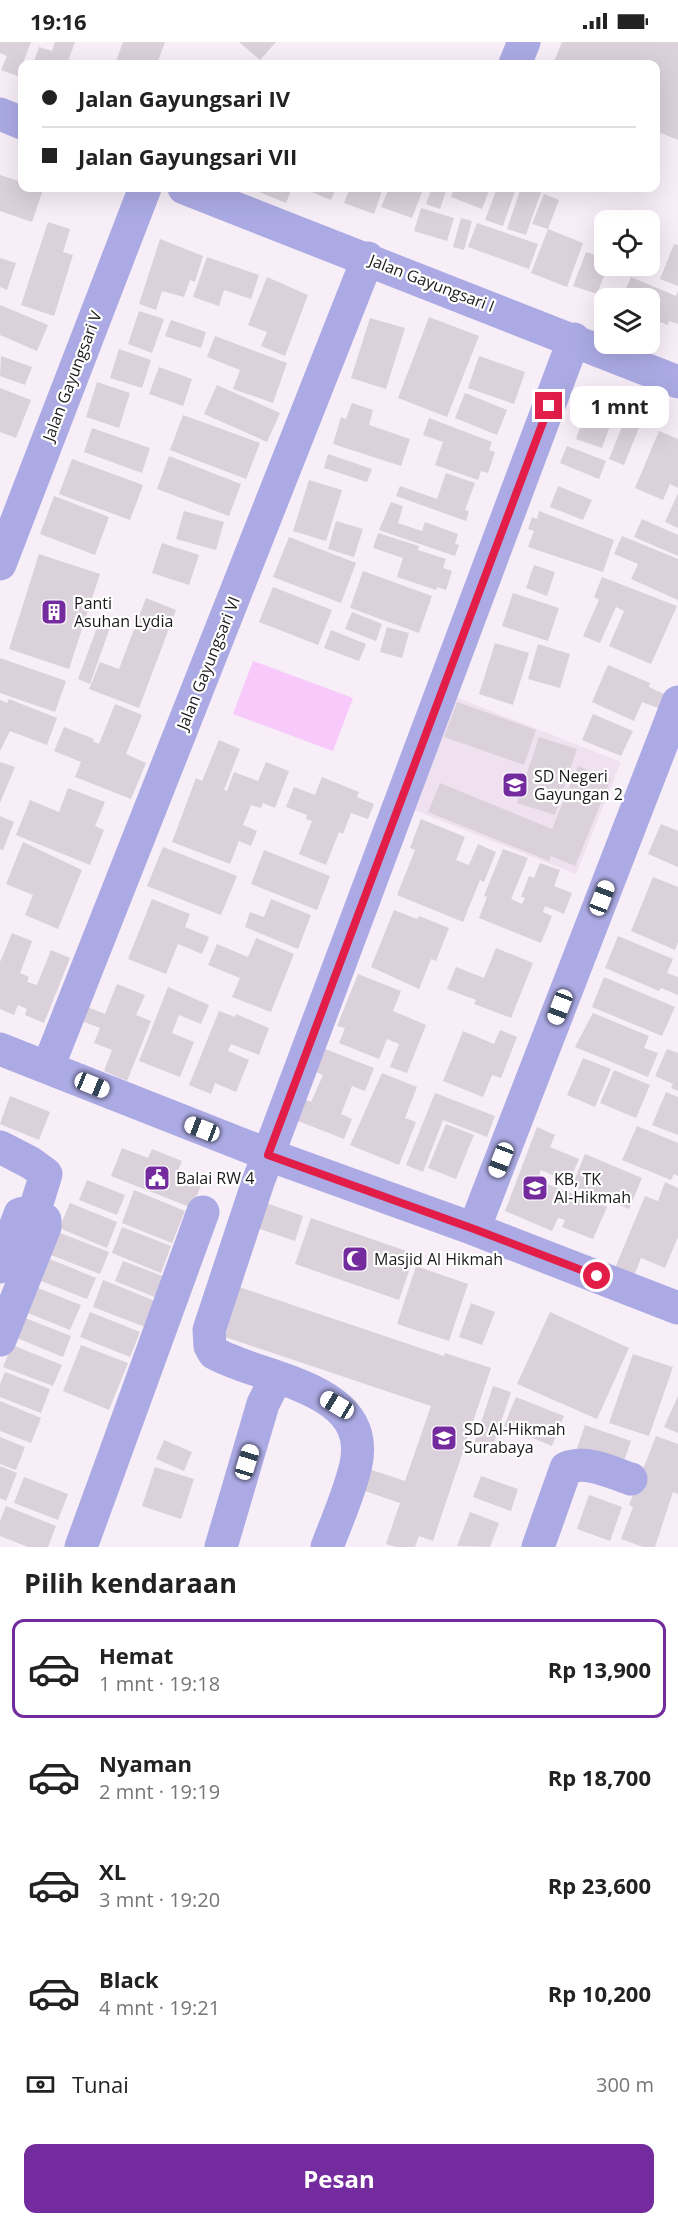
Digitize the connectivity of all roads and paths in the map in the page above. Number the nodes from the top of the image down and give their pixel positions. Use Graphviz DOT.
graph roads {
  1 [pos="524,42"];
  2 [pos="517,60"];
  3 [pos="0,114"];
  4 [pos="18,121"];
  5 [pos="143,192"];
  6 [pos="195,192"];
  7 [pos="368,258"];
  8 [pos="574,339"];
  9 [pos="678,381"];
  10 [pos="0,564"];
  11 [pos="678,702"];
  12 [pos="0,1049"];
  13 [pos="48,1067"];
  14 [pos="0,1148"];
  15 [pos="268,1155"];
  16 [pos="203,1212"];
  17 [pos="33,1216"];
  18 [pos="474,1229"];
  19 [pos="0,1267"];
  20 [pos="678,1308"];
  21 [pos="0,1340"];
  22 [pos="276,1378"];
  23 [pos="631,1479"];
  24 [pos="81,1547"];
  25 [pos="221,1547"];
  26 [pos="327,1547"];
  27 [pos="538,1547"];
  1 -- 2 [label="street"];
  3 -- 4 [label="street"];
  5 -- 10 [label="street, Jalan Gayungsari V"];
  6 -- 7 [label="street, Jalan Gayungsari I"];
  7 -- 8 [label="street, Jalan Gayungsari I"];
  7 -- 13 [label="street, Jalan Gayungsari VI"];
  8 -- 9 [label="street, Jalan Gayungsari I"];
  8 -- 15 [label="street"];
  11 -- 18 [label="street"];
  12 -- 13 [label="street"];
  13 -- 15 [label="street"];
  14 -- 17 [label="street"];
  15 -- 18 [label="street"];
  15 -- 22 [label="street"];
  16 -- 24 [label="street"];
  17 -- 19 [label="street"];
  17 -- 21 [label="street"];
  18 -- 20 [label="street"];
  22 -- 25 [label="street"];
  22 -- 26 [label="street"];
  23 -- 27 [label="street"];
}
